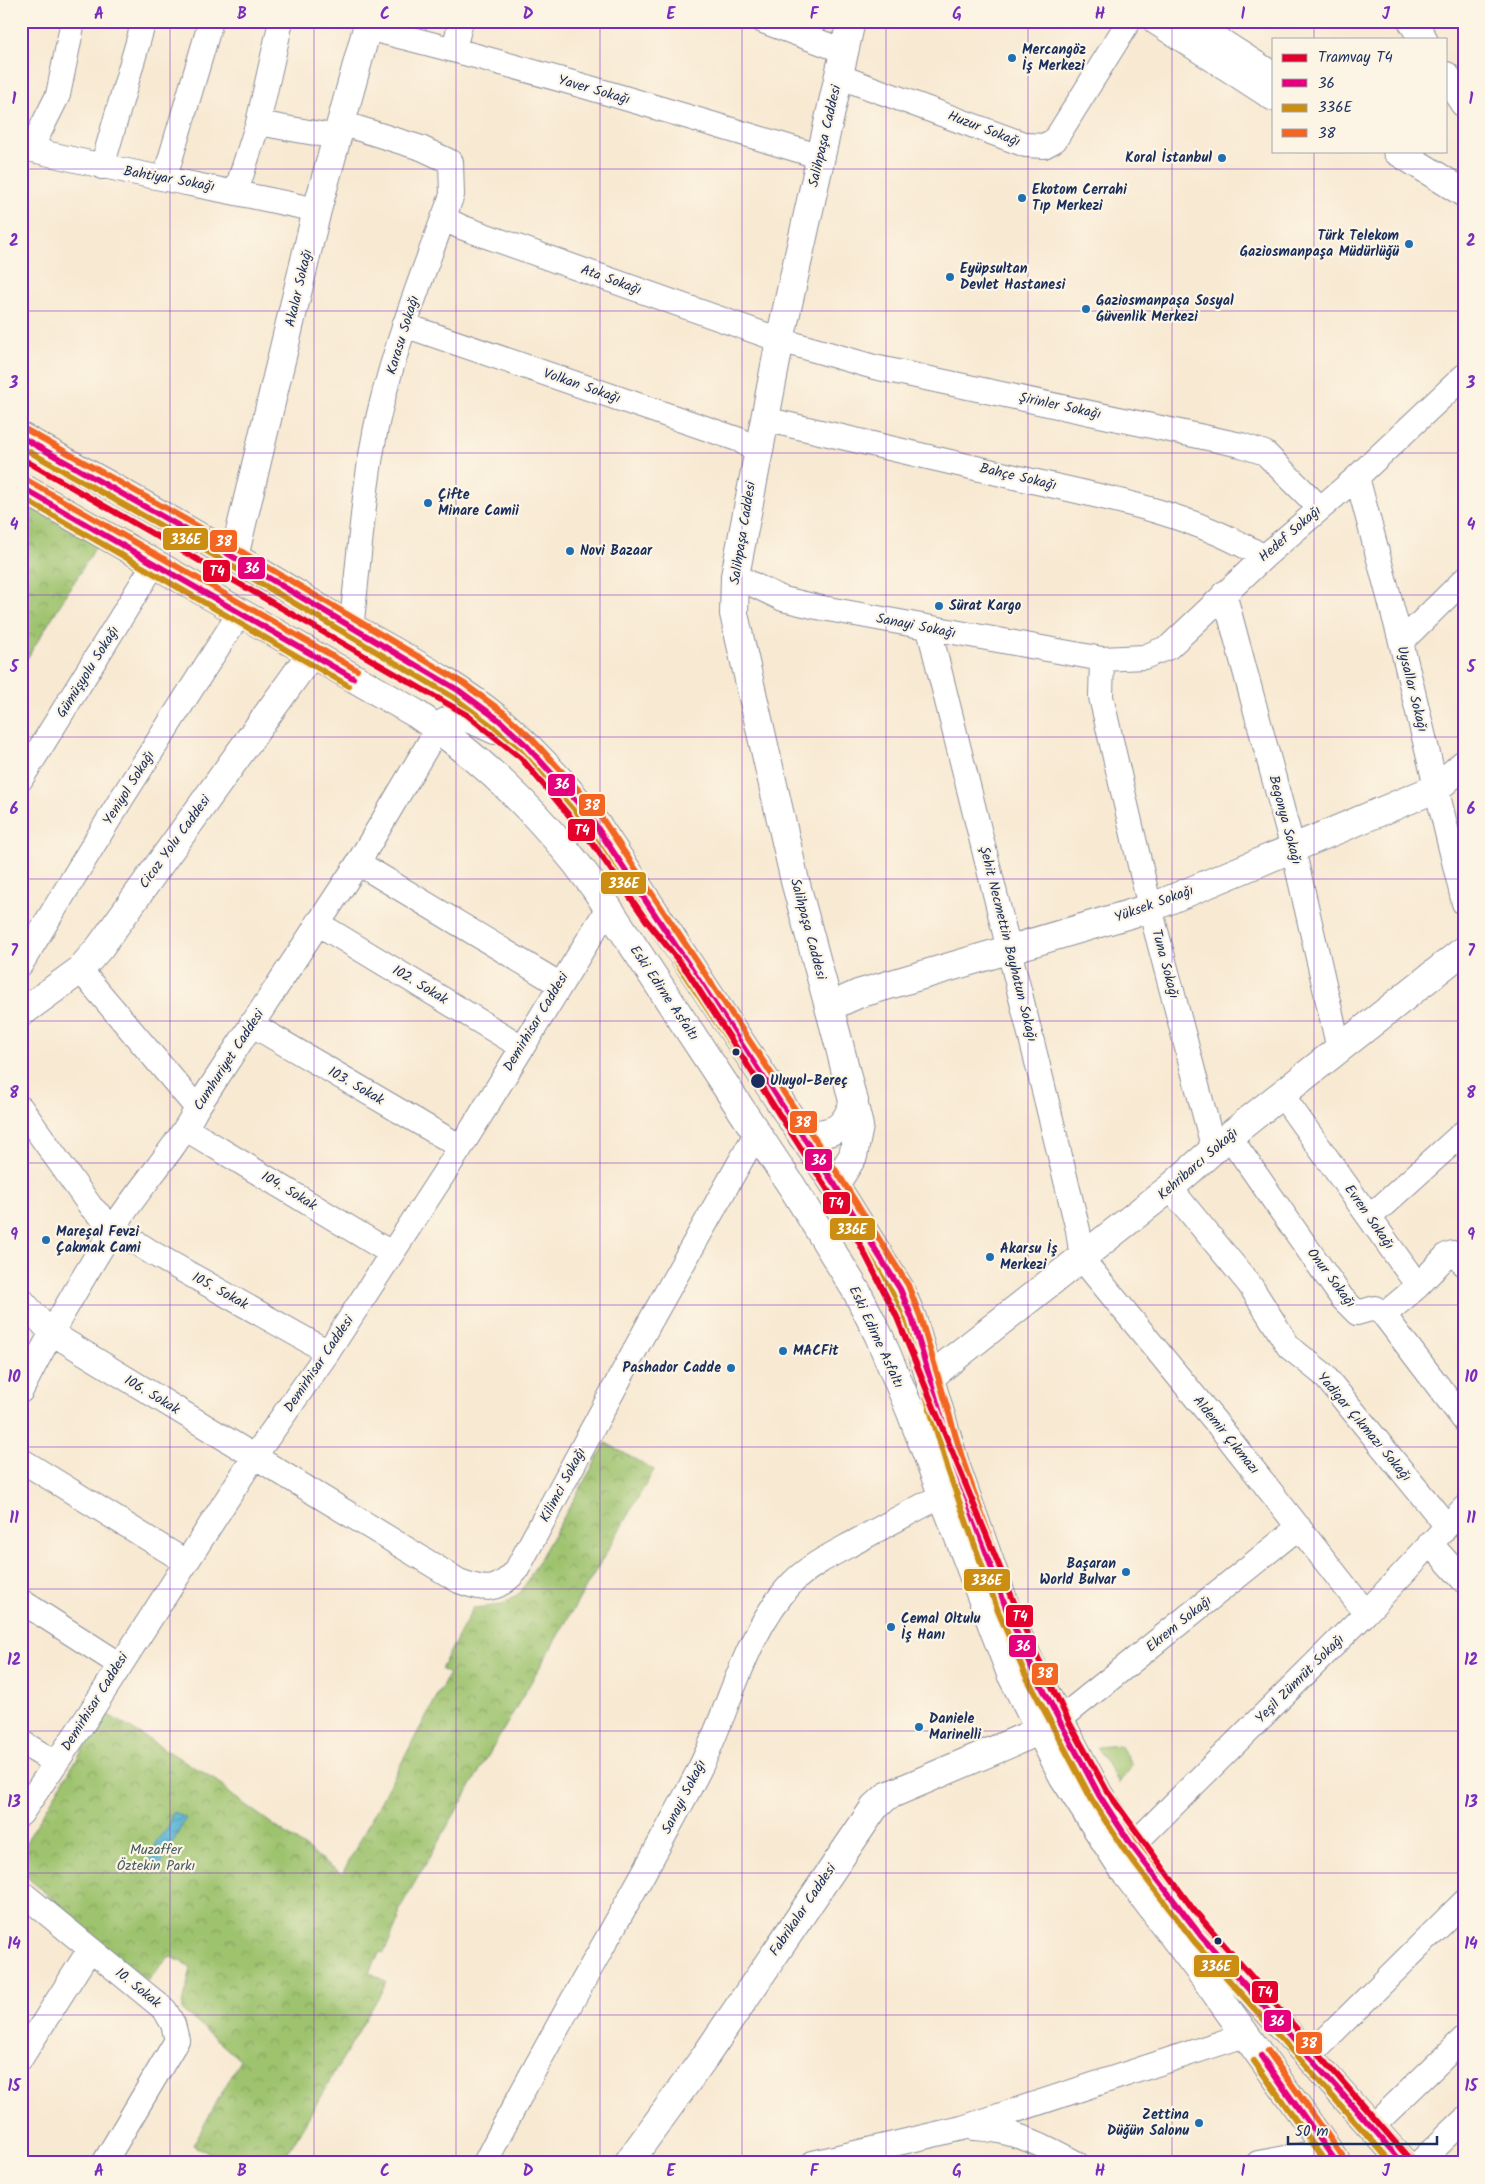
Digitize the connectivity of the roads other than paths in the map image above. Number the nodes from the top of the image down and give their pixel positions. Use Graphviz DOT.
graph roads {
  1 [pos="73,21"];
  2 [pos="144,21"];
  3 [pos="211,21"];
  4 [pos="280,21"];
  5 [pos="461,21"];
  6 [pos="763,21"];
  7 [pos="851,21"];
  8 [pos="1129,21"];
  9 [pos="1157,21"];
  10 [pos="1187,21"];
  11 [pos="1412,21"];
  12 [pos="368,25"];
  13 [pos="1422,38"];
  14 [pos="454,49"];
  15 [pos="841,63"];
  16 [pos="1272,76"];
  17 [pos="1448,79"];
  18 [pos="1272,96"];
  19 [pos="1464,103"];
  20 [pos="258,123"];
  21 [pos="339,130"];
  22 [pos="26,148"];
  23 [pos="1400,152"];
  24 [pos="819,160"];
  25 [pos="102,167"];
  26 [pos="165,177"];
  27 [pos="236,192"];
  28 [pos="1464,193"];
  29 [pos="317,210"];
  30 [pos="444,218"];
  31 [pos="404,325"];
  32 [pos="780,340"];
  33 [pos="1464,376"];
  34 [pos="764,419"];
  35 [pos="21,438"];
  36 [pos="757,452"];
  37 [pos="1357,477"];
  38 [pos="21,487"];
  39 [pos="1320,508"];
  40 [pos="234,556"];
  41 [pos="1264,556"];
  42 [pos="154,564"];
  43 [pos="735,576"];
  44 [pos="1464,580"];
  45 [pos="1224,593"];
  46 [pos="239,614"];
  47 [pos="351,628"];
  48 [pos="929,629"];
  49 [pos="1401,642"];
  50 [pos="311,654"];
  51 [pos="1102,659"];
  52 [pos="438,728"];
  53 [pos="522,741"];
  54 [pos="1464,764"];
  55 [pos="21,780"];
  56 [pos="1436,788"];
  57 [pos="1293,849"];
  58 [pos="358,863"];
  59 [pos="1464,903"];
  60 [pos="608,908"];
  61 [pos="1150,908"];
  62 [pos="317,923"];
  63 [pos="1010,949"];
  64 [pos="1464,950"];
  65 [pos="21,964"];
  66 [pos="80,970"];
  67 [pos="559,984"];
  68 [pos="830,1010"];
  69 [pos="21,1013"];
  70 [pos="252,1024"];
  71 [pos="522,1047"];
  72 [pos="1339,1049"];
  73 [pos="1282,1095"];
  74 [pos="854,1101"];
  75 [pos="21,1108"];
  76 [pos="197,1108"];
  77 [pos="186,1129"];
  78 [pos="757,1132"];
  79 [pos="1464,1132"];
  80 [pos="802,1136"];
  81 [pos="1222,1143"];
  82 [pos="460,1147"];
  83 [pos="835,1186"];
  84 [pos="1170,1188"];
  85 [pos="1370,1217"];
  86 [pos="814,1221"];
  87 [pos="113,1228"];
  88 [pos="391,1253"];
  89 [pos="1082,1259"];
  90 [pos="1464,1264"];
  91 [pos="1418,1286"];
  92 [pos="21,1299"];
  93 [pos="1384,1315"];
  94 [pos="50,1332"];
  95 [pos="328,1352"];
  96 [pos="930,1377"];
  97 [pos="21,1391"];
  98 [pos="1464,1420"];
  99 [pos="254,1457"];
  100 [pos="21,1460"];
  101 [pos="944,1495"];
  102 [pos="1464,1508"];
  103 [pos="1446,1526"];
  104 [pos="1299,1527"];
  105 [pos="1430,1543"];
  106 [pos="186,1562"];
  107 [pos="1464,1581"];
  108 [pos="21,1601"];
  109 [pos="1366,1613"];
  110 [pos="119,1664"];
  111 [pos="1049,1726"];
  112 [pos="21,1742"];
  113 [pos="56,1763"];
  114 [pos="21,1814"];
  115 [pos="1132,1846"];
  116 [pos="21,1892"];
  117 [pos="1464,1902"];
  118 [pos="90,1949"];
  119 [pos="1246,2035"];
  120 [pos="1464,2038"];
  121 [pos="1309,2056"];
  122 [pos="21,2058"];
  123 [pos="1464,2120"];
  124 [pos="1372,2127"];
  125 [pos="962,2128"];
  126 [pos="1333,2156"];
  127 [pos="1405,2161"];
  128 [pos="104,2163"];
  129 [pos="485,2163"];
  130 [pos="628,2163"];
  131 [pos="813,2163"];
  132 [pos="1076,2163"];
  133 [pos="1258,2163"];
  1 -- 22 [label="street"];
  2 -- 25 [label="street"];
  3 -- 26 [label="street"];
  4 -- 20 [label="street"];
  5 -- 14 [label="street"];
  6 -- 15 [label="street, Huzur Sokağı"];
  7 -- 15 [label="main road, Salihpaşa Caddesi"];
  8 -- 15 [label="street, Huzur Sokağı"];
  9 -- 18 [label="main road"];
  10 -- 16 [label="main road"];
  11 -- 13 [label="main road"];
  12 -- 14 [label="street, Yaver Sokağı"];
  12 -- 21 [label="main road, Akalar Sokağı"];
  14 -- 24 [label="street, Yaver Sokağı"];
  15 -- 24 [label="main road, Salihpaşa Caddesi"];
  17 -- 19 [label="main road"];
  20 -- 21 [label="street"];
  20 -- 27 [label="street"];
  21 -- 29 [label="main road, Akalar Sokağı"];
  21 -- 30 [label="street, Karasu Sokağı"];
  22 -- 25 [label="street, Bahtiyar Sokağı"];
  23 -- 28 [label="main road"];
  24 -- 32 [label="main road, Salihpaşa Caddesi"];
  25 -- 26 [label="street, Bahtiyar Sokağı"];
  26 -- 27 [label="street, Bahtiyar Sokağı"];
  27 -- 29 [label="street, Bahtiyar Sokağı"];
  29 -- 40 [label="main road, Akalar Sokağı"];
  30 -- 31 [label="street, Karasu Sokağı"];
  30 -- 32 [label="street, Ata Sokağı"];
  31 -- 36 [label="street, Volkan Sokağı"];
  31 -- 47 [label="street, Karasu Sokağı"];
  32 -- 34 [label="main road, Salihpaşa Caddesi"];
  32 -- 39 [label="street, Şirinler Sokağı"];
  33 -- 37 [label="street, Hedef Sokağı"];
  34 -- 36 [label="main road, Salihpaşa Caddesi"];
  34 -- 41 [label="street, Bahçe Sokağı"];
  35 -- 40 [label="main road"];
  36 -- 43 [label="main road, Salihpaşa Caddesi"];
  37 -- 39 [label="street, Hedef Sokağı"];
  37 -- 49 [label="street, Uysallar Sokağı"];
  38 -- 42 [label="main road, Eski Edirne Asfaltı"];
  39 -- 41 [label="street, Hedef Sokağı"];
  40 -- 47 [label="main road"];
  41 -- 45 [label="street, Hedef Sokağı"];
  42 -- 46 [label="main road, Eski Edirne Asfaltı"];
  42 -- 55 [label="street, Gümüşyolu Sokağı"];
  43 -- 48 [label="street, Sanayi Sokağı"];
  43 -- 68 [label="main road, Salihpaşa Caddesi"];
  44 -- 49 [label="street"];
  45 -- 51 [label="street, Hedef Sokağı"];
  45 -- 57 [label="street, Begonya Sokağı"];
  46 -- 50 [label="main road, Eski Edirne Asfaltı"];
  46 -- 65 [label="street, Yeniyol Sokağı"];
  47 -- 53 [label="main road"];
  48 -- 51 [label="street, Sanayi Sokağı"];
  48 -- 63 [label="street, Şehit Necmettin Bayhatun Sokağı"];
  49 -- 56 [label="street, Uysallar Sokağı"];
  50 -- 52 [label="main road, Eski Edirne Asfaltı"];
  50 -- 66 [label="main road, Cicoz Yolu Caddesi"];
  51 -- 61 [label="street, Tuna Sokağı"];
  52 -- 53 [label="main road"];
  52 -- 58 [label="street, Cumhuriyet Caddesi"];
  52 -- 60 [label="main road, Eski Edirne Asfaltı"];
  53 -- 80 [label="main road"];
  54 -- 56 [label="main road, Yüksek Sokağı"];
  56 -- 57 [label="main road, Yüksek Sokağı"];
  56 -- 59 [label="street, Uysallar Sokağı"];
  57 -- 61 [label="main road, Yüksek Sokağı"];
  57 -- 72 [label="street, Begonya Sokağı"];
  58 -- 62 [label="street, Cumhuriyet Caddesi"];
  58 -- 67 [label="street"];
  60 -- 67 [label="street, Demirhisar Caddesi"];
  60 -- 78 [label="main road, Eski Edirne Asfaltı"];
  61 -- 63 [label="main road, Yüksek Sokağı"];
  61 -- 81 [label="street, Tuna Sokağı"];
  62 -- 70 [label="street, Cumhuriyet Caddesi"];
  62 -- 71 [label="street, 102. Sokak"];
  63 -- 68 [label="main road, Yüksek Sokağı"];
  63 -- 89 [label="street, Şehit Necmettin Bayhatun Sokağı"];
  64 -- 72 [label="main road, Kehribarcı Sokağı"];
  66 -- 69 [label="main road, Cicoz Yolu Caddesi"];
  66 -- 76 [label="street"];
  67 -- 71 [label="street, Demirhisar Caddesi"];
  68 -- 74 [label="main road, Salihpaşa Caddesi"];
  70 -- 76 [label="street, Cumhuriyet Caddesi"];
  70 -- 82 [label="street, 103. Sokak"];
  71 -- 82 [label="street, Demirhisar Caddesi"];
  72 -- 73 [label="main road, Kehribarcı Sokağı"];
  73 -- 81 [label="main road, Kehribarcı Sokağı"];
  73 -- 85 [label="street, Evren Sokağı"];
  74 -- 80 [label="main road"];
  74 -- 83 [label="main road, Salihpaşa Caddesi"];
  75 -- 87 [label="street, 105. Sokak"];
  76 -- 77 [label="street, Cumhuriyet Caddesi"];
  77 -- 87 [label="street, Cumhuriyet Caddesi"];
  77 -- 88 [label="street, 104. Sokak"];
  78 -- 86 [label="main road, Eski Edirne Asfaltı"];
  78 -- 99 [label="street, Kilimci Sokağı"];
  79 -- 85 [label="street"];
  80 -- 83 [label="main road"];
  81 -- 84 [label="main road, Kehribarcı Sokağı"];
  81 -- 93 [label="street, Onur Sokağı"];
  82 -- 88 [label="street, Demirhisar Caddesi"];
  83 -- 86 [label="main road, Salihpaşa Caddesi"];
  83 -- 96 [label="main road"];
  84 -- 89 [label="main road, Kehribarcı Sokağı"];
  84 -- 103 [label="street, Yadigar Çıkmazı Sokağı"];
  85 -- 91 [label="street, Evren Sokağı"];
  86 -- 101 [label="main road, Eski Edirne Asfaltı"];
  87 -- 94 [label="street, Cumhuriyet Caddesi"];
  87 -- 95 [label="street, 105. Sokak"];
  88 -- 95 [label="street, Demirhisar Caddesi"];
  89 -- 96 [label="main road, Kehribarcı Sokağı"];
  89 -- 104 [label="street, Aldemir Çıkmazı"];
  90 -- 91 [label="street"];
  91 -- 93 [label="street"];
  92 -- 94 [label="street, 106. Sokak"];
  93 -- 98 [label="street"];
  94 -- 97 [label="street, Cumhuriyet Caddesi"];
  94 -- 99 [label="street, 106. Sokak"];
  95 -- 99 [label="street, Demirhisar Caddesi"];
  96 -- 111 [label="main road"];
  99 -- 106 [label="street, Demirhisar Caddesi"];
  100 -- 106 [label="street"];
  101 -- 111 [label="main road, Eski Edirne Asfaltı"];
  101 -- 129 [label="street, Sanayi Sokağı"];
  102 -- 103 [label="street, Yeşil Zümrüt Sokağı"];
  103 -- 105 [label="street, Yeşil Zümrüt Sokağı"];
  104 -- 109 [label="street, Aldemir Çıkmazı"];
  104 -- 111 [label="street, Ekrem Sokağı"];
  105 -- 107 [label="street"];
  105 -- 109 [label="street, Yeşil Zümrüt Sokağı"];
  106 -- 110 [label="street, Demirhisar Caddesi"];
  108 -- 110 [label="street"];
  109 -- 115 [label="street, Yeşil Zümrüt Sokağı"];
  110 -- 113 [label="street, Demirhisar Caddesi"];
  111 -- 115 [label="main road"];
  111 -- 119 [label="main road"];
  111 -- 130 [label="main road, Fabrikalar Caddesi"];
  112 -- 113 [label="street"];
  113 -- 114 [label="street, Demirhisar Caddesi"];
  115 -- 121 [label="main road"];
  116 -- 118 [label="street, 10. Sokak"];
  117 -- 121 [label="street"];
  118 -- 122 [label="street"];
  118 -- 128 [label="street, 10. Sokak"];
  119 -- 125 [label="street"];
  119 -- 126 [label="main road"];
  120 -- 124 [label="street"];
  121 -- 124 [label="main road"];
  123 -- 127 [label="street"];
  124 -- 127 [label="main road"];
  125 -- 131 [label="street"];
  125 -- 132 [label="street"];
  126 -- 133 [label="street"];
}
